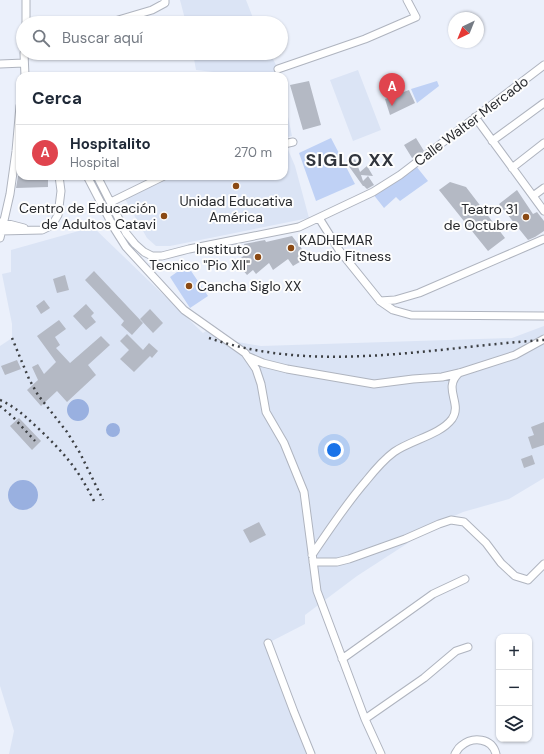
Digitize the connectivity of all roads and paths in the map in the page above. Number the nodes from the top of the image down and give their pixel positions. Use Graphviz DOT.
graph roads {
  1 [pos="26,0"];
  2 [pos="407,0"];
  3 [pos="165,2"];
  4 [pos="26,16"];
  5 [pos="132,16"];
  6 [pos="24,63"];
  7 [pos="0,64"];
  8 [pos="544,65"];
  9 [pos="278,70"];
  10 [pos="24,72"];
  11 [pos="544,103"];
  12 [pos="475,117"];
  13 [pos="492,141"];
  14 [pos="294,142"];
  15 [pos="288,143"];
  16 [pos="544,143"];
  17 [pos="16,151"];
  18 [pos="512,168"];
  19 [pos="60,180"];
  20 [pos="89,180"];
  21 [pos="99,180"];
  22 [pos="156,180"];
  23 [pos="544,188"];
  24 [pos="533,196"];
  25 [pos="111,202"];
  26 [pos="544,211"];
  27 [pos="319,218"];
  28 [pos="2,222"];
  29 [pos="32,230"];
  30 [pos="1,233"];
  31 [pos="544,239"];
  32 [pos="380,301"];
  33 [pos="544,316"];
  34 [pos="544,339"];
  35 [pos="247,356"];
  36 [pos="459,373"];
  37 [pos="313,559"];
  38 [pos="544,564"];
  39 [pos="465,579"];
  40 [pos="268,643"];
  41 [pos="468,647"];
  42 [pos="342,658"];
  43 [pos="365,719"];
  44 [pos="311,754"];
  45 [pos="381,754"];
  46 [pos="456,754"];
  47 [pos="496,754"];
  1 -- 4 [label="street"];
  2 -- 9 [label="street"];
  3 -- 5 [label="street"];
  6 -- 7 [label="street"];
  6 -- 10 [label="street"];
  8 -- 12 [label="street, Calle Walter Mercado"];
  11 -- 13 [label="street"];
  12 -- 13 [label="street"];
  12 -- 27 [label="street, Calle Walter Mercado"];
  13 -- 18 [label="street"];
  14 -- 15 [label="street"];
  16 -- 18 [label="street"];
  17 -- 28 [label="street"];
  18 -- 24 [label="street"];
  19 -- 29 [label="street"];
  20 -- 35 [label="street"];
  21 -- 25 [label="street, Calle Walter Mercado"];
  22 -- 25 [label="street"];
  23 -- 24 [label="street"];
  24 -- 26 [label="street"];
  25 -- 27 [label="street, Calle Walter Mercado"];
  27 -- 32 [label="street"];
  28 -- 29 [label="street"];
  28 -- 30 [label="street"];
  29 -- 30 [label="street"];
  31 -- 32 [label="street"];
  32 -- 33 [label="street"];
  34 -- 36 [label="street"];
  35 -- 36 [label="street"];
  35 -- 37 [label="street"];
  36 -- 37 [label="street"];
  37 -- 38 [label="street"];
  37 -- 42 [label="street"];
  39 -- 42 [label="street"];
  40 -- 44 [label="street"];
  41 -- 43 [label="street"];
  42 -- 43 [label="street"];
  43 -- 45 [label="street"];
  46 -- 47 [label="street"];
}
